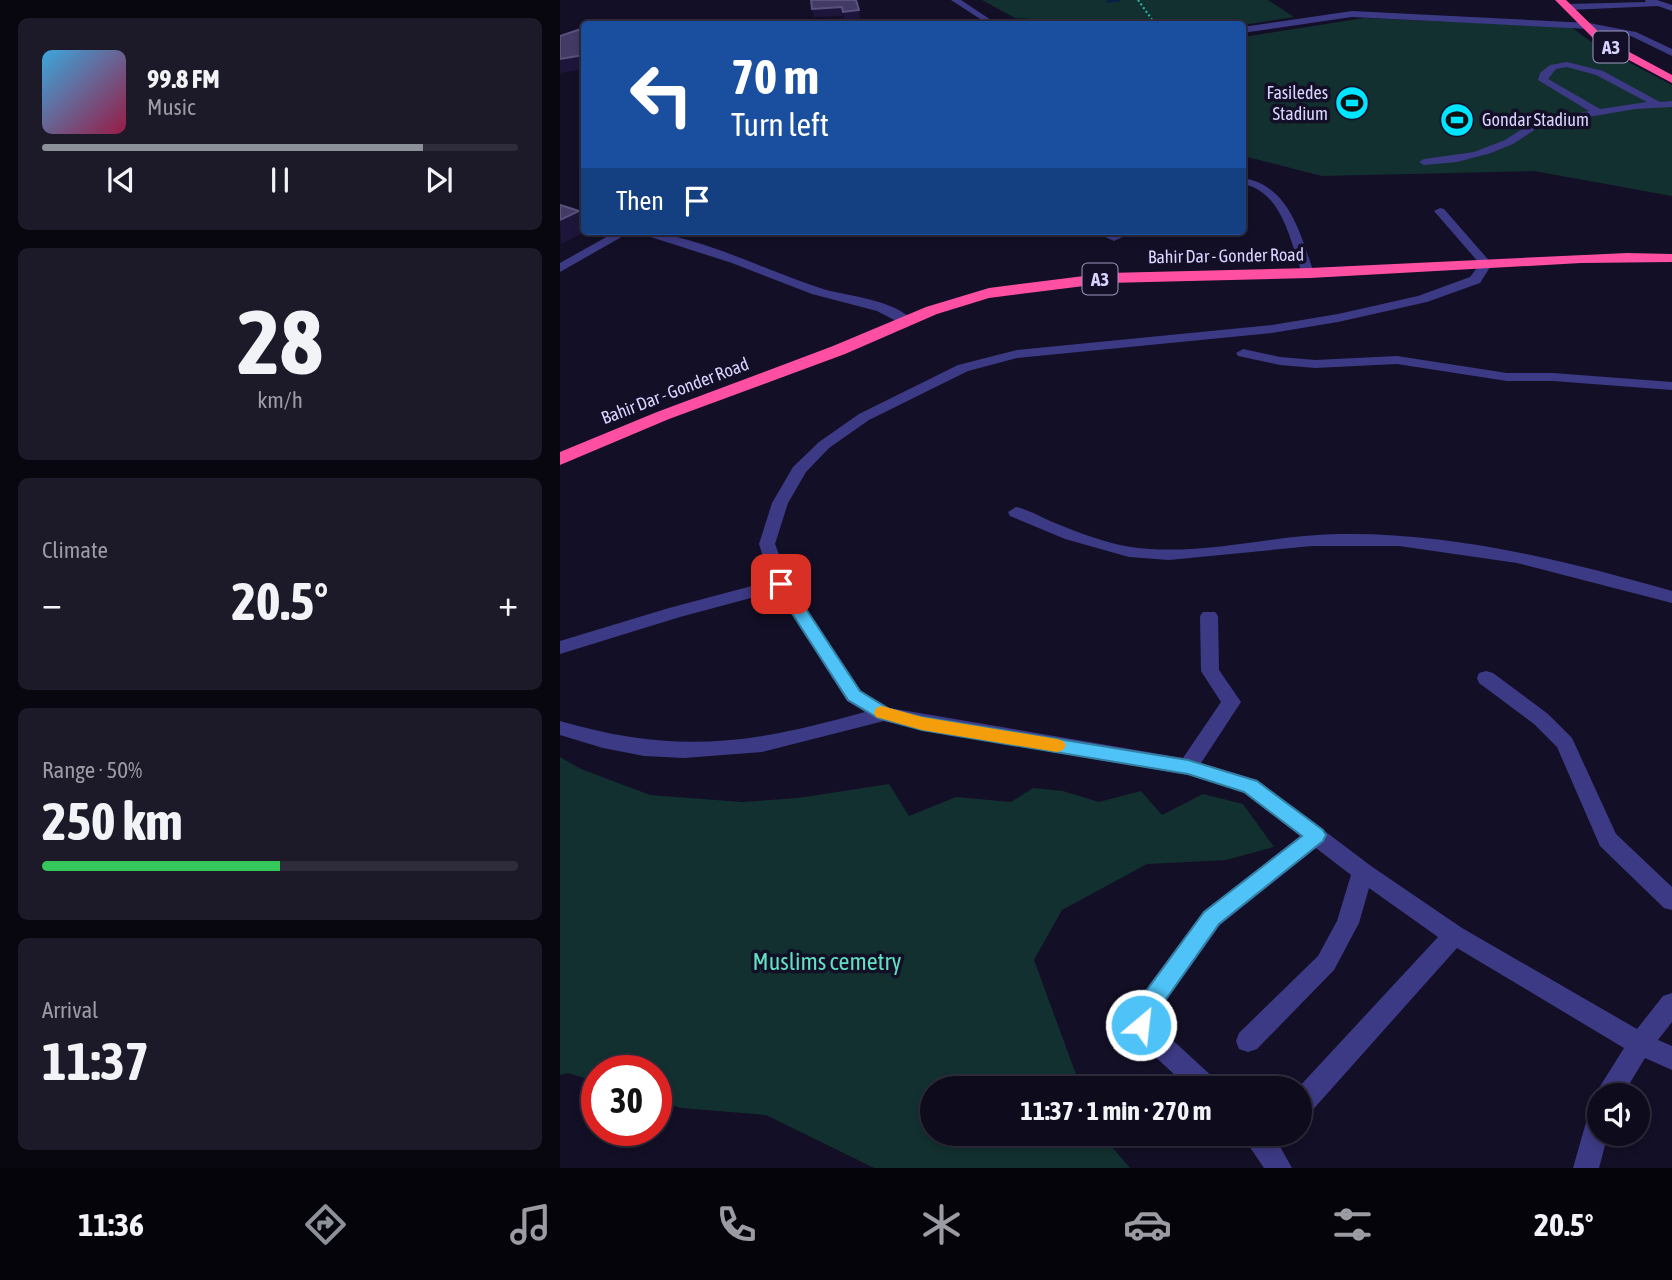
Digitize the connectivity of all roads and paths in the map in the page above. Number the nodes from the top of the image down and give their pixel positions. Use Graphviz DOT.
graph roads {
  1 [pos="953,0"];
  2 [pos="1138,0"];
  3 [pos="1652,2"];
  4 [pos="1564,3"];
  5 [pos="1339,6"];
  6 [pos="1672,8"];
  7 [pos="1352,14"];
  8 [pos="988,21"];
  9 [pos="1153,21"];
  10 [pos="1589,26"];
  11 [pos="1246,29"];
  12 [pos="1672,53"];
  13 [pos="1672,80"];
  14 [pos="1657,104"];
  15 [pos="1672,104"];
  16 [pos="1600,113"];
  17 [pos="1424,162"];
  18 [pos="1246,181"];
  19 [pos="1440,211"];
  20 [pos="619,235"];
  21 [pos="652,235"];
  22 [pos="1672,258"];
  23 [pos="1486,264"];
  24 [pos="560,268"];
  25 [pos="1308,273"];
  26 [pos="907,321"];
  27 [pos="1243,353"];
  28 [pos="1672,386"];
  29 [pos="560,459"];
  30 [pos="1016,512"];
  31 [pos="781,584"];
  32 [pos="1672,597"];
  33 [pos="1209,616"];
  34 [pos="560,648"];
  35 [pos="1486,678"];
  36 [pos="884,714"];
  37 [pos="560,728"];
  38 [pos="1188,767"];
  39 [pos="1316,835"];
  40 [pos="1363,872"];
  41 [pos="1672,901"];
  42 [pos="1454,935"];
  43 [pos="1672,1004"];
  44 [pos="1248,1041"];
  45 [pos="1640,1044"];
  46 [pos="1672,1058"];
  47 [pos="1193,1076"];
  48 [pos="1615,1083"];
  49 [pos="1312,1092"];
  50 [pos="1268,1146"];
  51 [pos="1592,1146"];
  52 [pos="1279,1168"];
  53 [pos="1586,1168"];
  1 -- 8 [label="street"];
  2 -- 9 [label="path"];
  3 -- 4 [label="street"];
  3 -- 6 [label="street"];
  4 -- 10 [label="highway, A3"];
  5 -- 7 [label="street"];
  7 -- 10 [label="street"];
  7 -- 11 [label="street"];
  10 -- 12 [label="street"];
  10 -- 13 [label="highway, A3"];
  14 -- 15 [label="street"];
  14 -- 16 [label="street"];
  14 -- 16 [label="street"];
  16 -- 17 [label="street"];
  18 -- 25 [label="street"];
  19 -- 23 [label="street"];
  20 -- 24 [label="street"];
  21 -- 26 [label="street"];
  22 -- 23 [label="highway, Bahir Dar - Gonder Road / A3"];
  23 -- 25 [label="highway, Bahir Dar - Gonder Road / A3"];
  23 -- 31 [label="street"];
  25 -- 26 [label="highway, Bahir Dar - Gonder Road / A3"];
  26 -- 29 [label="highway, Bahir Dar - Gonder Road / A3"];
  27 -- 28 [label="street"];
  30 -- 32 [label="street"];
  31 -- 34 [label="street"];
  31 -- 36 [label="street"];
  33 -- 38 [label="street"];
  35 -- 41 [label="street"];
  36 -- 37 [label="street"];
  36 -- 38 [label="street"];
  38 -- 39 [label="street"];
  39 -- 40 [label="street"];
  39 -- 47 [label="street"];
  40 -- 42 [label="street"];
  40 -- 44 [label="street"];
  42 -- 45 [label="street"];
  42 -- 49 [label="street"];
  43 -- 45 [label="street"];
  45 -- 46 [label="street"];
  45 -- 48 [label="street"];
  50 -- 52 [label="street"];
  51 -- 53 [label="street"];
}
